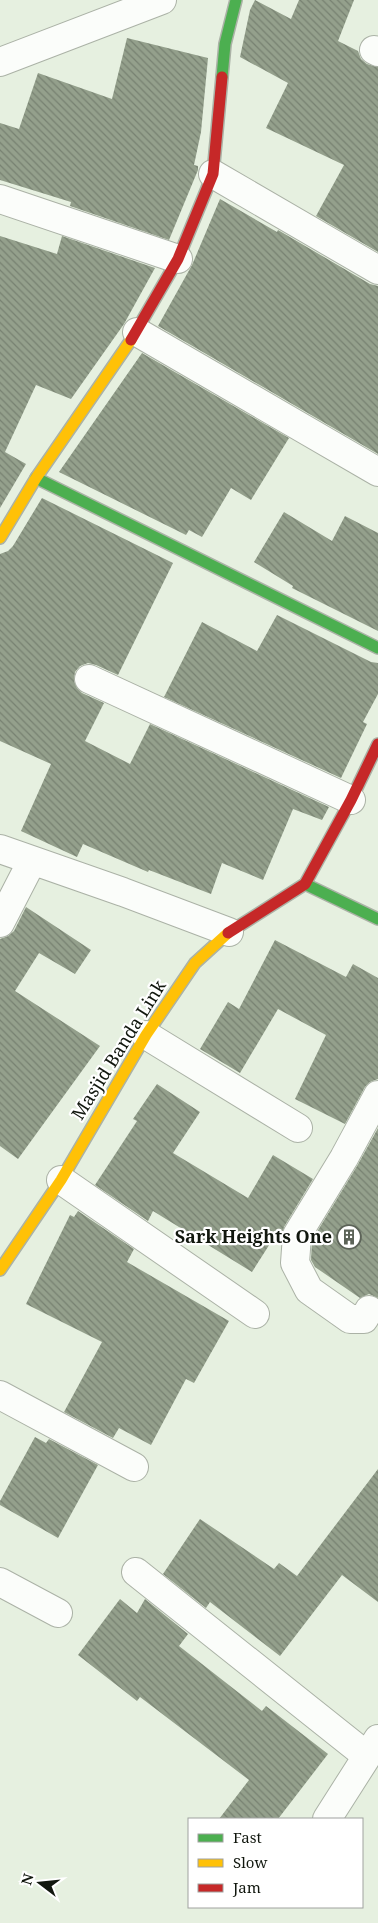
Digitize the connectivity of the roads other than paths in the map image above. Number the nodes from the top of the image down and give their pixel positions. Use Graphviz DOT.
graph roads {
  1 [pos="162,0"];
  2 [pos="236,0"];
  3 [pos="0,62"];
  4 [pos="212,174"];
  5 [pos="0,199"];
  6 [pos="178,259"];
  7 [pos="378,270"];
  8 [pos="137,332"];
  9 [pos="378,472"];
  10 [pos="36,478"];
  11 [pos="0,538"];
  12 [pos="378,648"];
  13 [pos="89,679"];
  14 [pos="378,744"];
  15 [pos="352,800"];
  16 [pos="0,849"];
  17 [pos="32,861"];
  18 [pos="305,884"];
  19 [pos="378,919"];
  20 [pos="0,923"];
  21 [pos="230,932"];
  22 [pos="146,1035"];
  23 [pos="378,1095"];
  24 [pos="298,1128"];
  25 [pos="61,1180"];
  26 [pos="0,1270"];
  27 [pos="369,1310"];
  28 [pos="255,1314"];
  29 [pos="0,1395"];
  30 [pos="134,1466"];
  31 [pos="136,1572"];
  32 [pos="0,1582"];
  33 [pos="58,1614"];
  34 [pos="373,1747"];
  35 [pos="328,1818"];
  1 -- 3 [label="street"];
  2 -- 4 [label="street"];
  4 -- 6 [label="street"];
  4 -- 7 [label="street"];
  5 -- 6 [label="street"];
  6 -- 8 [label="street"];
  8 -- 9 [label="street"];
  8 -- 10 [label="street"];
  10 -- 11 [label="street"];
  10 -- 12 [label="street"];
  13 -- 15 [label="street"];
  14 -- 15 [label="street"];
  15 -- 18 [label="street"];
  16 -- 17 [label="street"];
  17 -- 20 [label="street"];
  17 -- 21 [label="street"];
  18 -- 19 [label="street"];
  18 -- 21 [label="street, Masjid Banda Link"];
  21 -- 22 [label="street, Masjid Banda Link"];
  22 -- 24 [label="street"];
  22 -- 25 [label="street, Masjid Banda Link"];
  23 -- 27 [label="street"];
  25 -- 26 [label="street, Masjid Banda Link"];
  25 -- 28 [label="street"];
  29 -- 30 [label="street"];
  31 -- 34 [label="street"];
  32 -- 33 [label="street"];
  34 -- 35 [label="street"];
}
